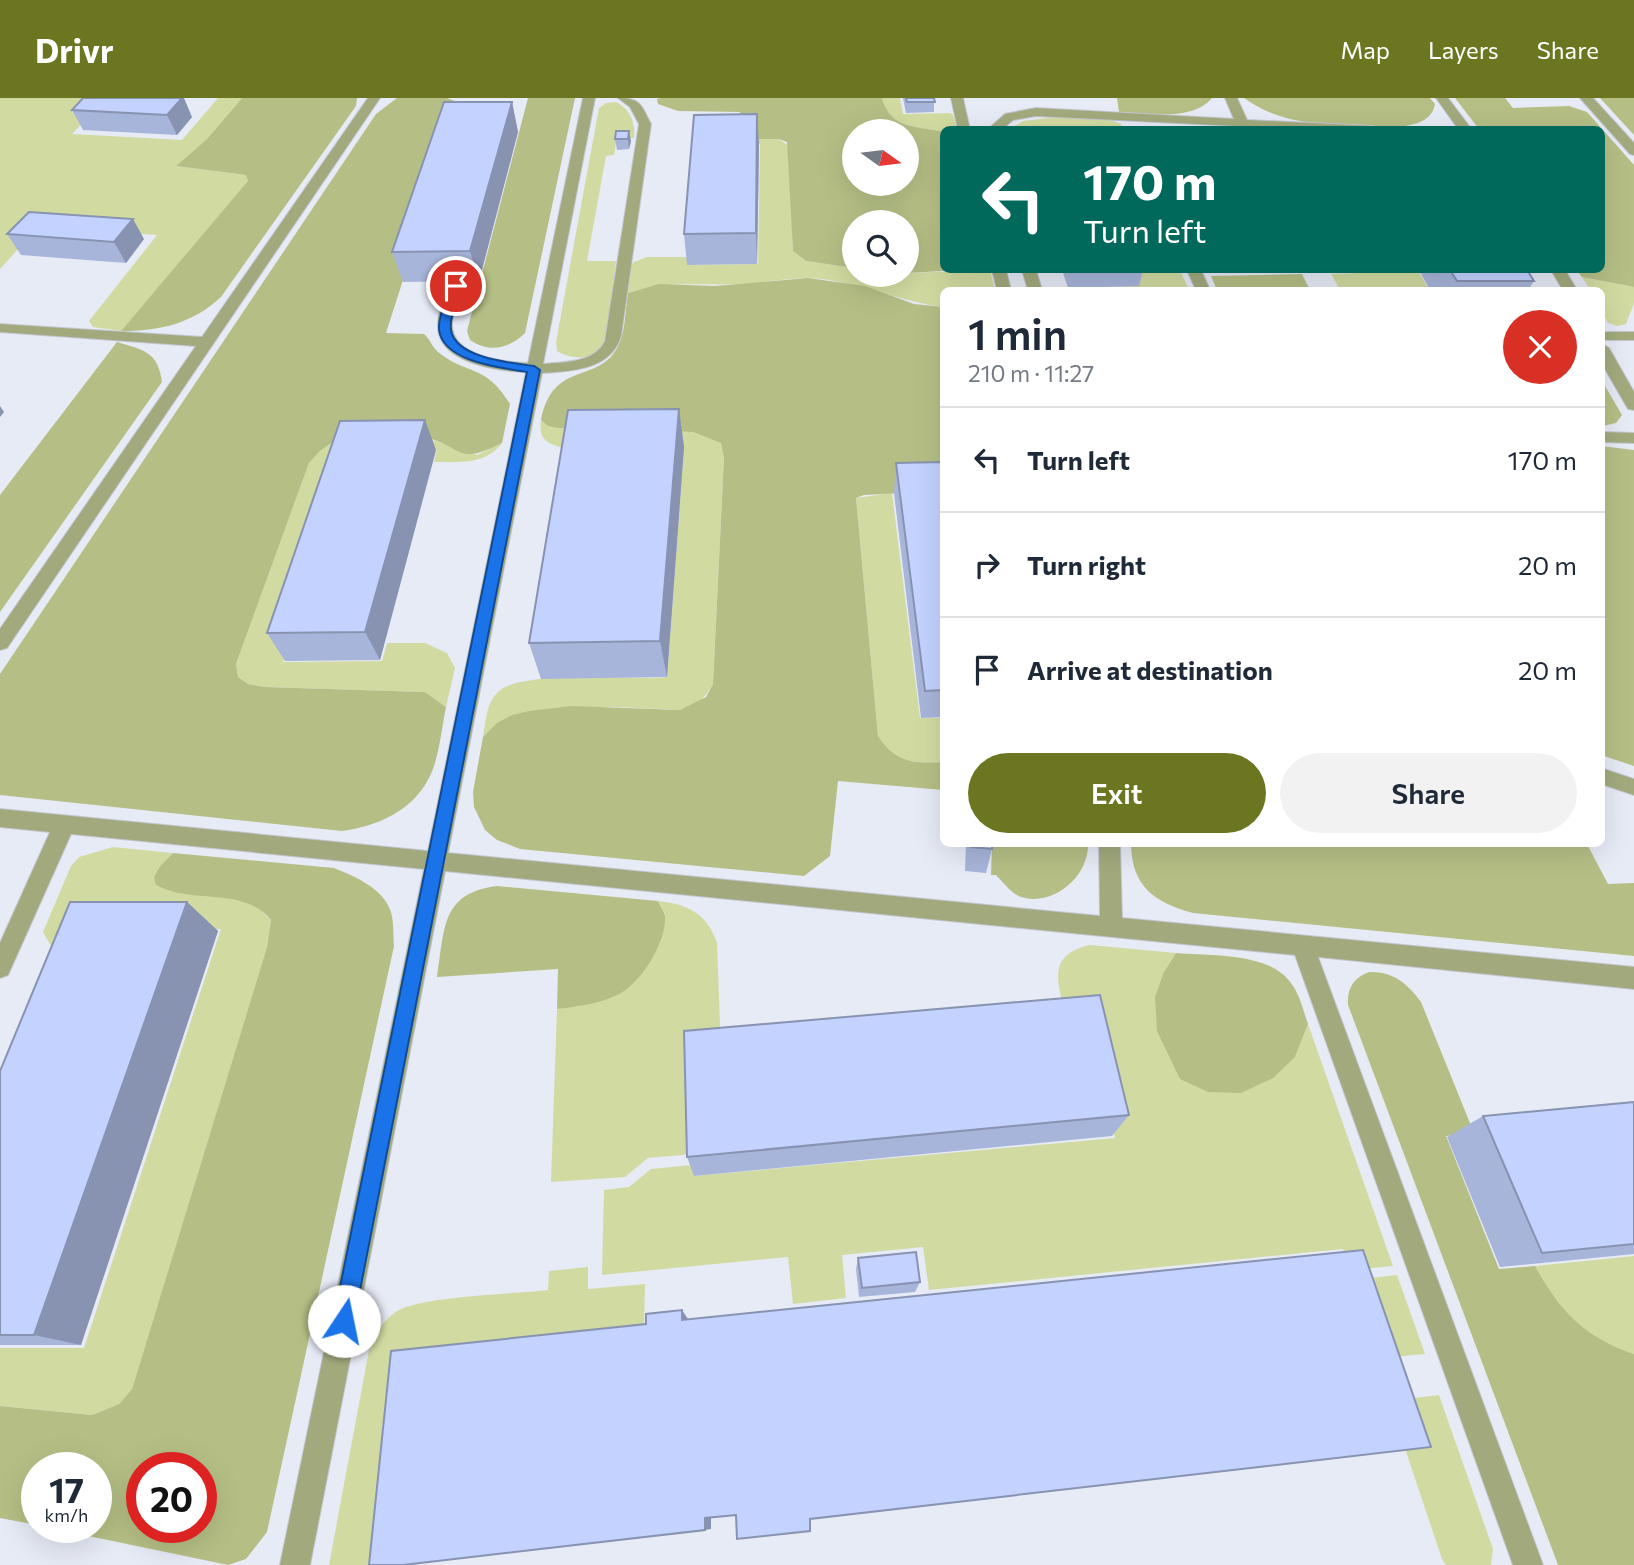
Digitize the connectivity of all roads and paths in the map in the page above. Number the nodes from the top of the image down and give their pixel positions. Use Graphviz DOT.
graph roads {
  1 [pos="374,98"];
  2 [pos="589,98"];
  3 [pos="624,98"];
  4 [pos="957,98"];
  5 [pos="1231,98"];
  6 [pos="1443,98"];
  7 [pos="1586,98"];
  8 [pos="1130,117"];
  9 [pos="963,126"];
  10 [pos="997,126"];
  11 [pos="1133,126"];
  12 [pos="1243,126"];
  13 [pos="1463,126"];
  14 [pos="1634,151"];
  15 [pos="456,286"];
  16 [pos="0,327"];
  17 [pos="1605,336"];
  18 [pos="1634,336"];
  19 [pos="206,342"];
  20 [pos="1605,355"];
  21 [pos="534,370"];
  22 [pos="1634,405"];
  23 [pos="1605,437"];
  24 [pos="1634,438"];
  25 [pos="0,643"];
  26 [pos="1605,777"];
  27 [pos="1634,787"];
  28 [pos="0,818"];
  29 [pos="64,825"];
  30 [pos="1110,847"];
  31 [pos="434,859"];
  32 [pos="1111,926"];
  33 [pos="1301,944"];
  34 [pos="0,968"];
  35 [pos="1634,978"];
  36 [pos="295,1565"];
  37 [pos="1528,1565"];
  1 -- 19 [label="lane"];
  2 -- 21 [label="lane"];
  3 -- 21 [label="lane"];
  4 -- 9 [label="lane"];
  5 -- 12 [label="lane"];
  6 -- 13 [label="lane"];
  7 -- 14 [label="lane"];
  8 -- 10 [label="lane"];
  8 -- 11 [label="lane"];
  8 -- 12 [label="lane"];
  15 -- 21 [label="lane"];
  16 -- 19 [label="lane"];
  17 -- 18 [label="lane"];
  19 -- 25 [label="lane"];
  20 -- 22 [label="lane"];
  21 -- 31 [label="lane"];
  23 -- 24 [label="lane"];
  26 -- 27 [label="lane"];
  28 -- 29 [label="lane"];
  29 -- 31 [label="lane"];
  29 -- 34 [label="lane"];
  30 -- 32 [label="lane"];
  31 -- 32 [label="lane"];
  31 -- 36 [label="lane"];
  32 -- 33 [label="lane"];
  33 -- 35 [label="lane"];
  33 -- 37 [label="lane"];
}
